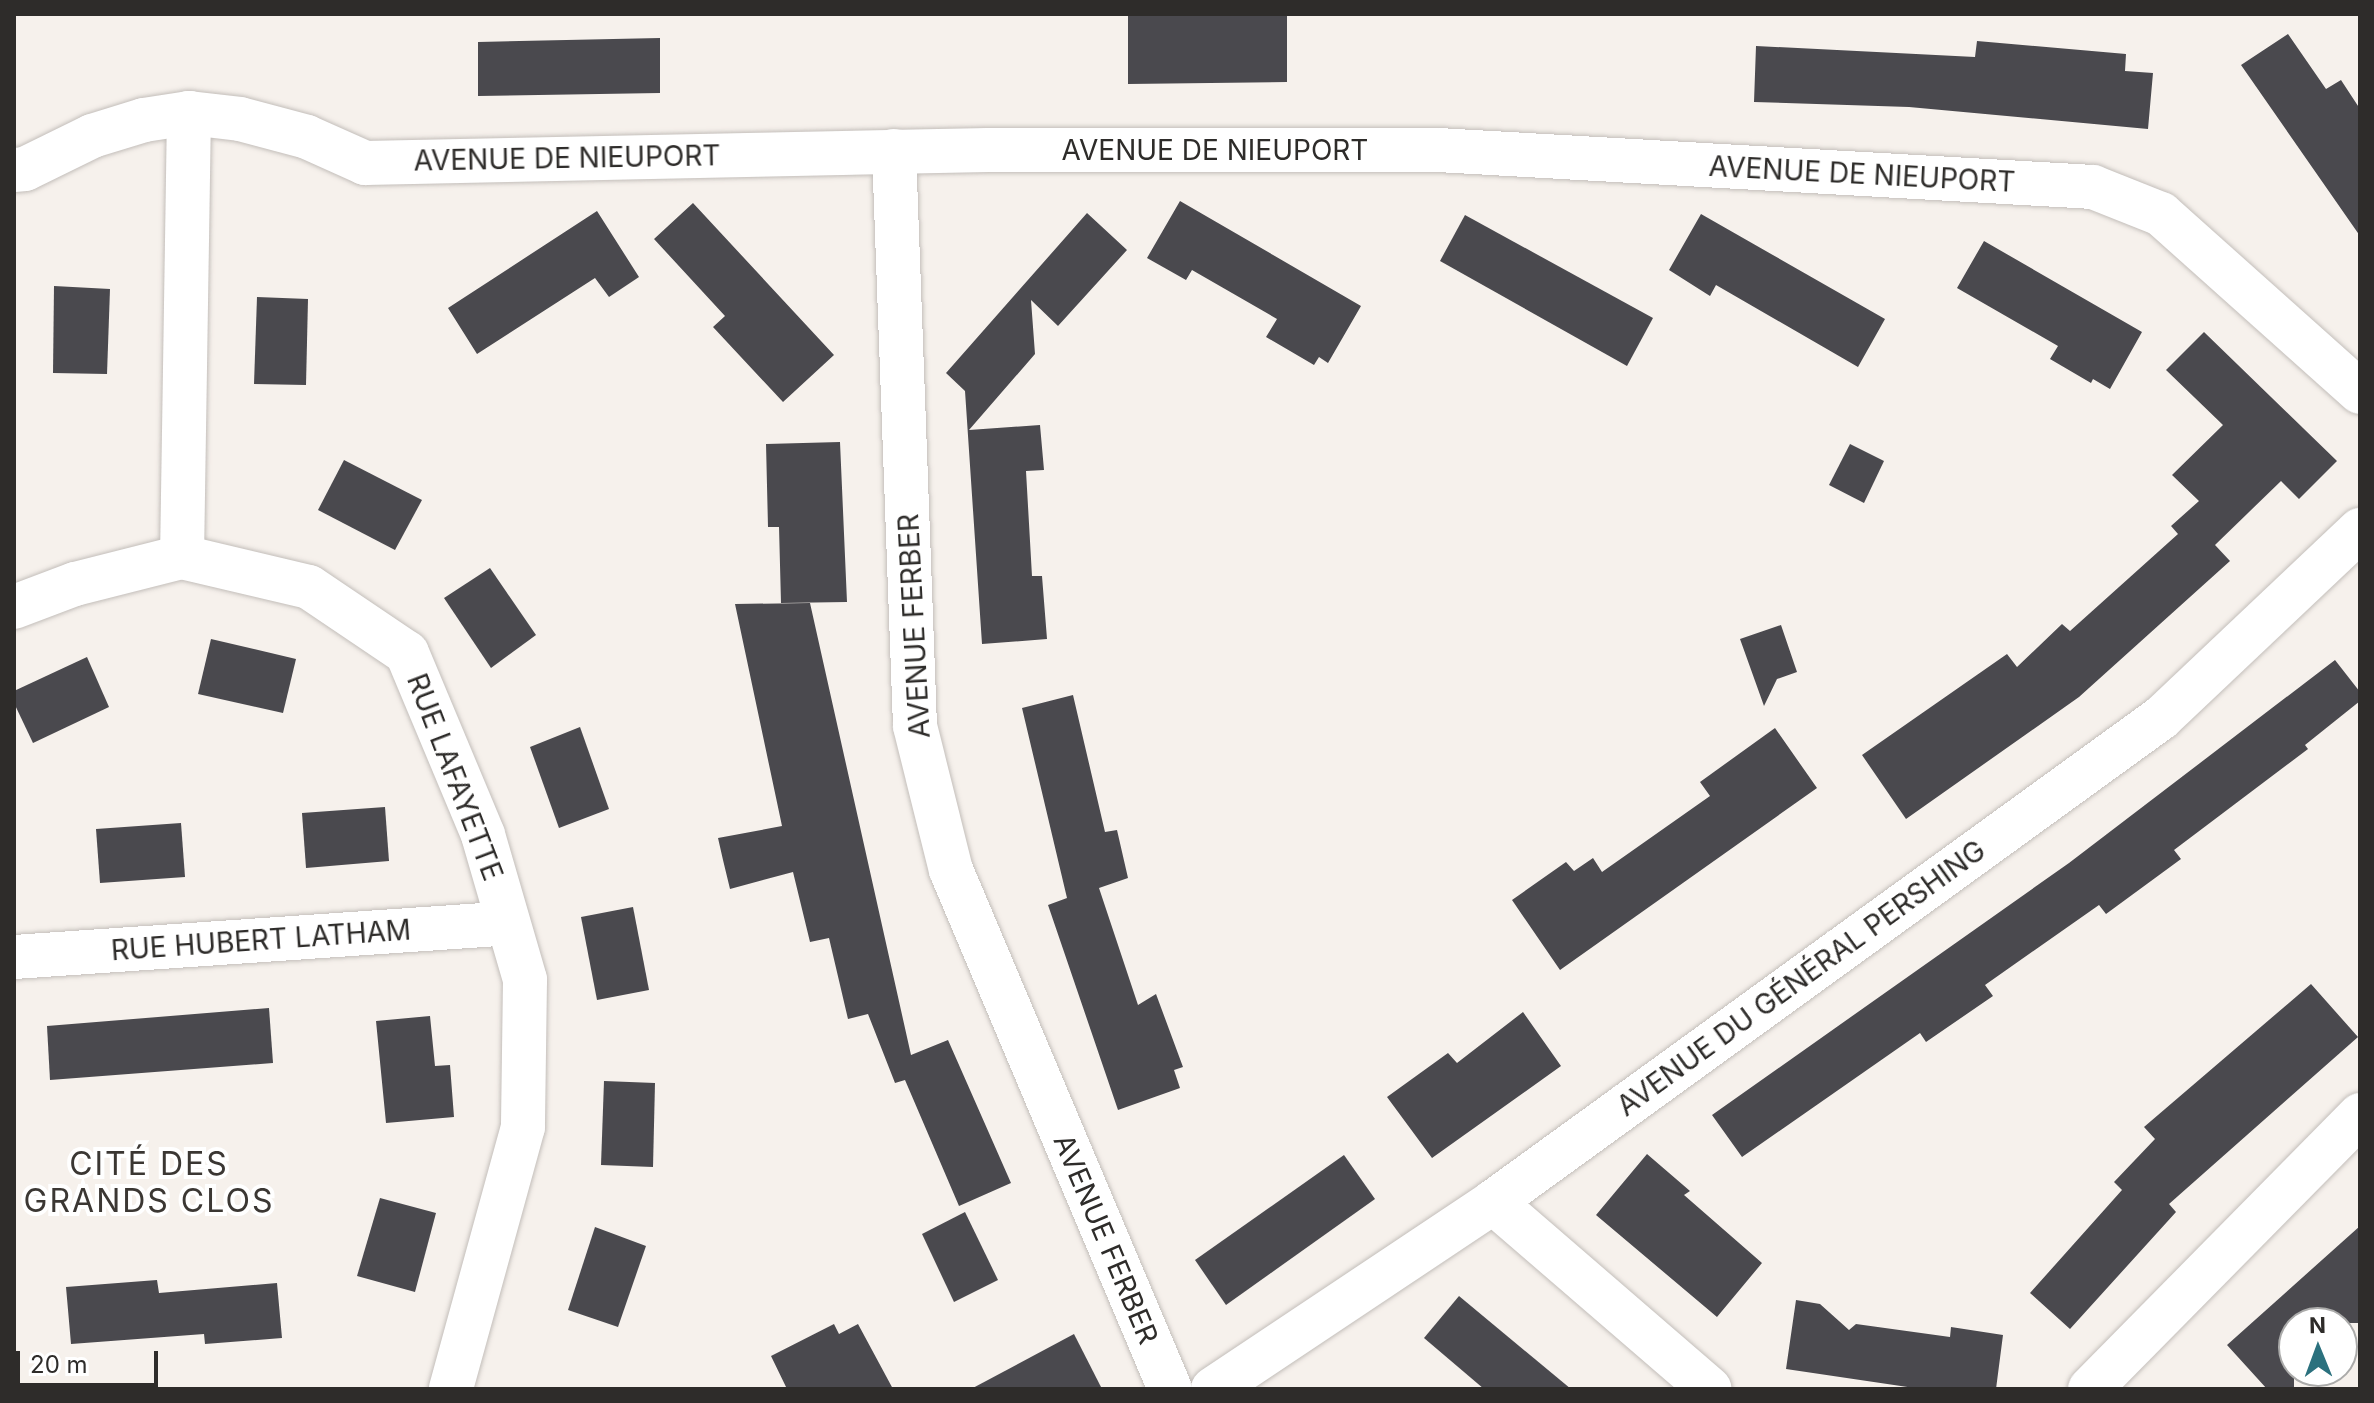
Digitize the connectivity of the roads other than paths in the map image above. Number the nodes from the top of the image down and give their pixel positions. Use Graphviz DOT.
graph roads {
  1 [pos="189,113"];
  2 [pos="894,151"];
  3 [pos="14,170"];
  4 [pos="2360,392"];
  5 [pos="2360,530"];
  6 [pos="182,557"];
  7 [pos="14,607"];
  8 [pos="508,923"];
  9 [pos="14,957"];
  10 [pos="2360,1115"];
  11 [pos="1493,1202"];
  12 [pos="451,1389"];
  13 [pos="1170,1389"];
  14 [pos="1213,1389"];
  15 [pos="1710,1389"];
  16 [pos="2090,1389"];
  1 -- 2 [label="street, AVENUE DE NIEUPORT"];
  1 -- 3 [label="street, AVENUE DE NIEUPORT"];
  1 -- 6 [label="street"];
  2 -- 4 [label="street, AVENUE DE NIEUPORT"];
  2 -- 13 [label="street, AVENUE FERBER"];
  5 -- 11 [label="street, AVENUE DU GÉNÉRAL PERSHING"];
  6 -- 7 [label="street"];
  6 -- 8 [label="street, RUE LAFAYETTE"];
  8 -- 9 [label="street, RUE HUBERT LATHAM"];
  8 -- 12 [label="street, RUE LAFAYETTE"];
  10 -- 16 [label="street"];
  11 -- 14 [label="street, AVENUE DU GÉNÉRAL PERSHING"];
  11 -- 15 [label="street"];
}
